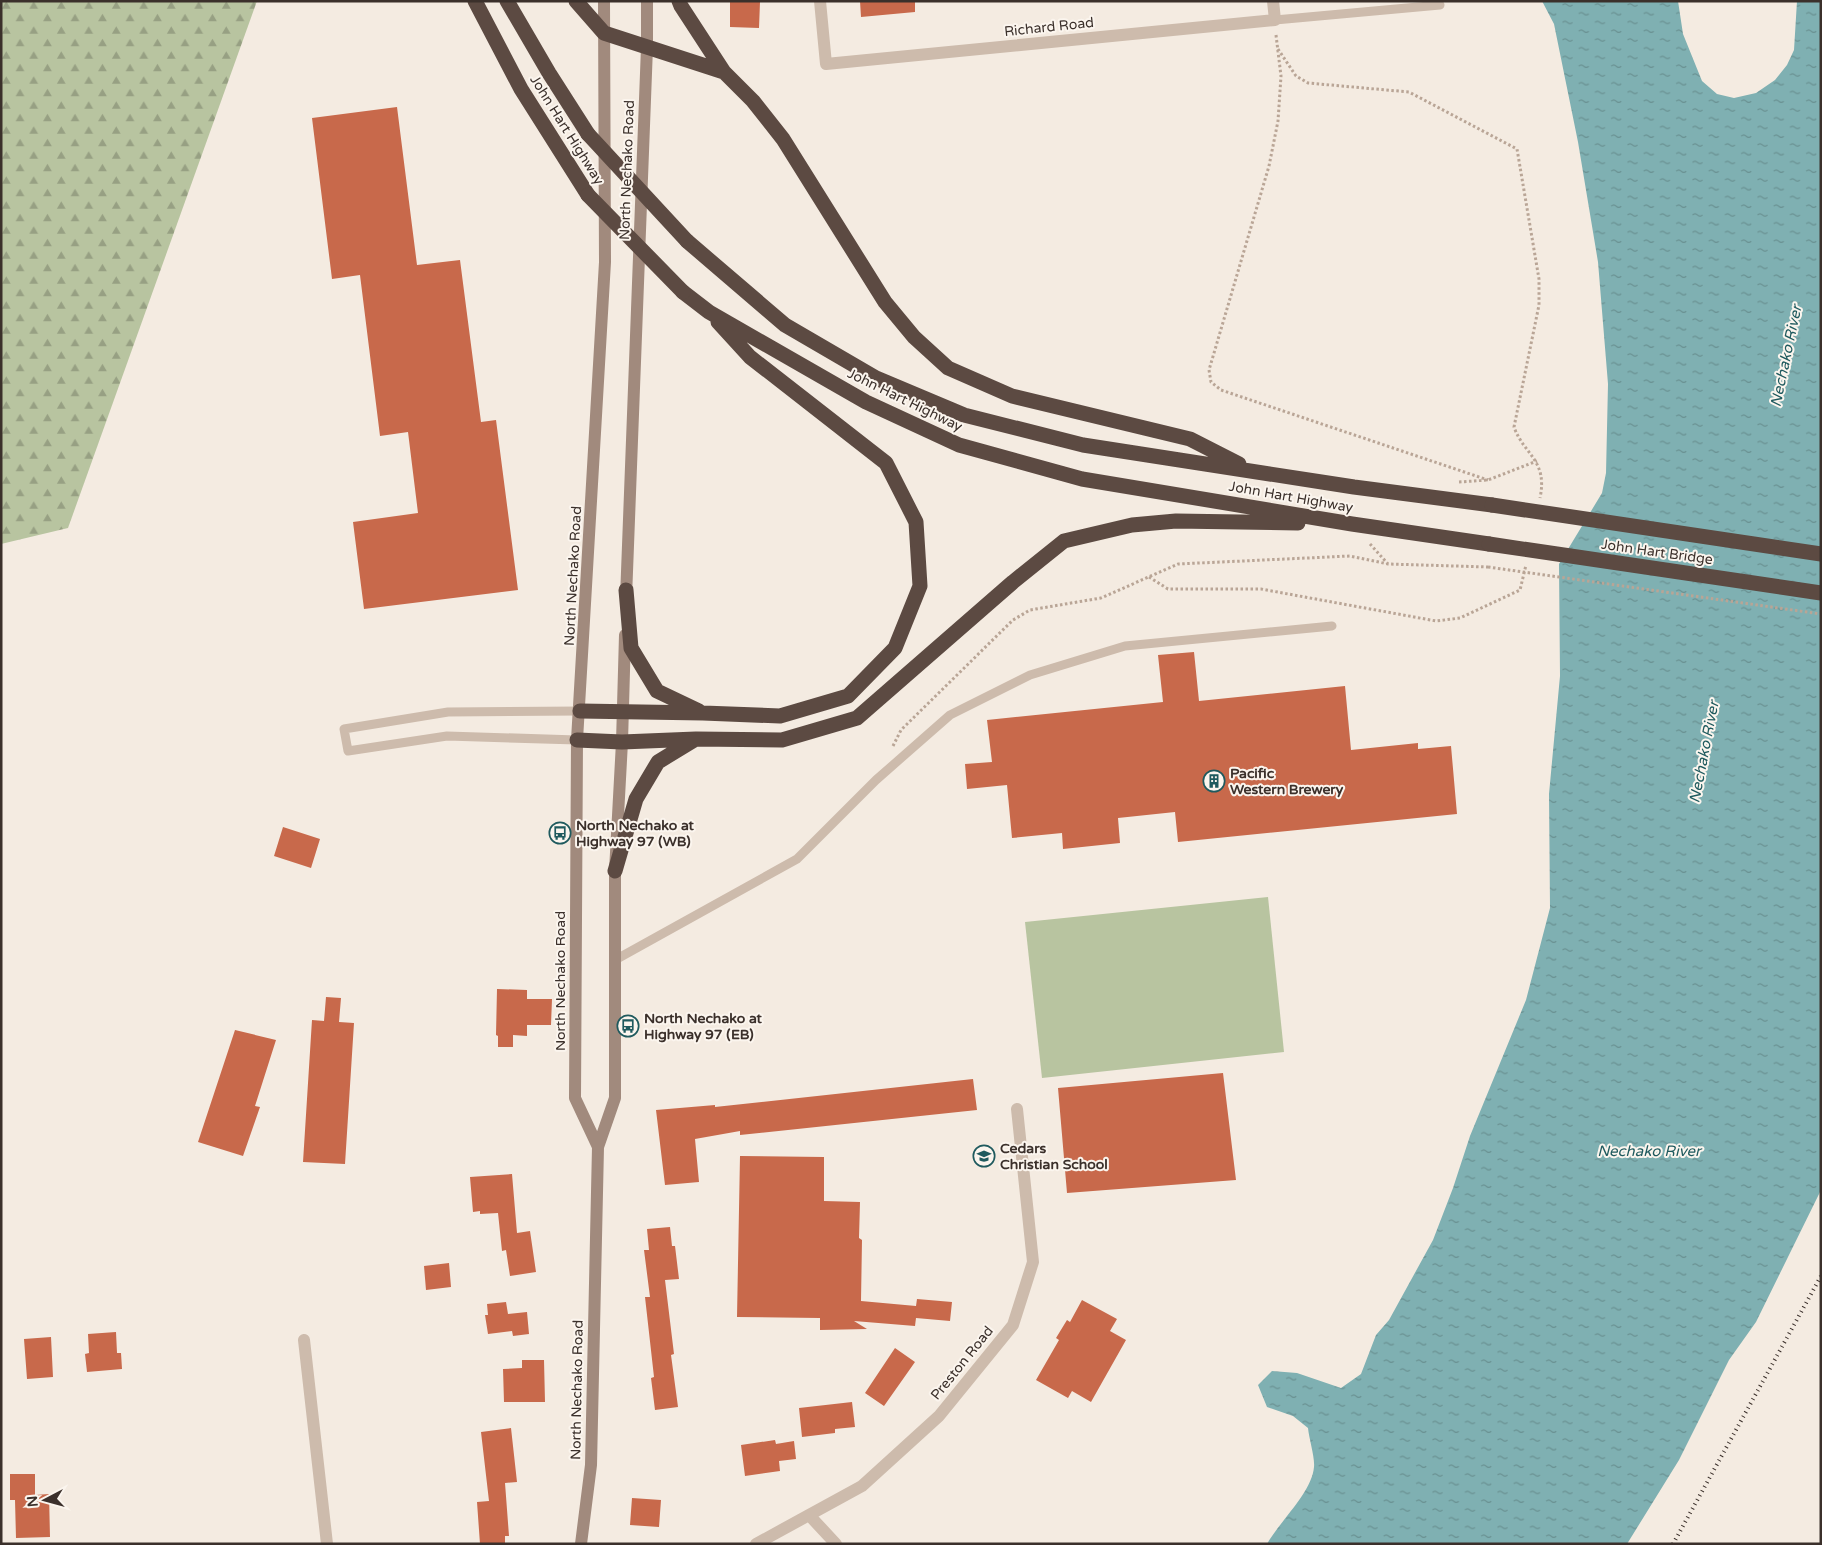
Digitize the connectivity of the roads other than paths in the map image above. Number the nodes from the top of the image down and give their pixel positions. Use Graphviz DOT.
graph roads {
  1 [pos="475,1"];
  2 [pos="507,1"];
  3 [pos="576,1"];
  4 [pos="604,1"];
  5 [pos="647,1"];
  6 [pos="679,1"];
  7 [pos="820,1"];
  8 [pos="1273,1"];
  9 [pos="1440,5"];
  10 [pos="1275,20"];
  11 [pos="604,33"];
  12 [pos="647,47"];
  13 [pos="724,72"];
  14 [pos="709,312"];
  15 [pos="1252,471"];
  16 [pos="1492,505"];
  17 [pos="1352,524"];
  18 [pos="1489,544"];
  19 [pos="1821,554"];
  20 [pos="626,590"];
  21 [pos="1821,592"];
  22 [pos="1332,626"];
  23 [pos="580,711"];
  24 [pos="622,712"];
  25 [pos="703,712"];
  26 [pos="696,739"];
  27 [pos="577,740"];
  28 [pos="622,742"];
  29 [pos="615,871"];
  30 [pos="615,960"];
  31 [pos="1017,1109"];
  32 [pos="598,1147"];
  33 [pos="304,1340"];
  34 [pos="809,1515"];
  35 [pos="327,1544"];
  36 [pos="581,1544"];
  37 [pos="756,1544"];
  38 [pos="836,1544"];
  1 -- 14 [label="highway, John Hart Highway, bridge"];
  2 -- 15 [label="highway, John Hart Highway, bridge"];
  3 -- 11 [label="highway"];
  4 -- 11 [label="main road, North Nechako Road"];
  5 -- 12 [label="main road, North Nechako Road"];
  6 -- 13 [label="highway"];
  7 -- 10 [label="street, Richard Road"];
  8 -- 10 [label="street"];
  9 -- 10 [label="lane"];
  11 -- 12 [label="highway"];
  11 -- 23 [label="main road, North Nechako Road"];
  12 -- 13 [label="highway"];
  12 -- 20 [label="main road, North Nechako Road"];
  13 -- 15 [label="highway"];
  14 -- 17 [label="highway, John Hart Highway"];
  14 -- 25 [label="highway"];
  15 -- 16 [label="highway, John Hart Highway"];
  16 -- 19 [label="highway, John Hart Bridge, bridge"];
  17 -- 18 [label="highway, John Hart Highway"];
  17 -- 26 [label="highway"];
  18 -- 21 [label="highway, John Hart Bridge, bridge"];
  20 -- 24 [label="main road, North Nechako Road"];
  20 -- 25 [label="highway"];
  22 -- 30 [label="lane"];
  23 -- 24 [label="highway"];
  23 -- 27 [label="main road, North Nechako Road"];
  23 -- 27 [label="lane"];
  24 -- 25 [label="highway"];
  24 -- 28 [label="main road, North Nechako Road"];
  26 -- 28 [label="highway"];
  26 -- 29 [label="highway"];
  27 -- 28 [label="highway"];
  27 -- 32 [label="main road, North Nechako Road"];
  28 -- 29 [label="main road, North Nechako Road"];
  29 -- 30 [label="main road, North Nechako Road"];
  30 -- 32 [label="main road, North Nechako Road"];
  31 -- 34 [label="street, Preston Road"];
  32 -- 36 [label="main road, North Nechako Road"];
  33 -- 35 [label="street"];
  34 -- 37 [label="street, Preston Road"];
  34 -- 38 [label="street"];
}
